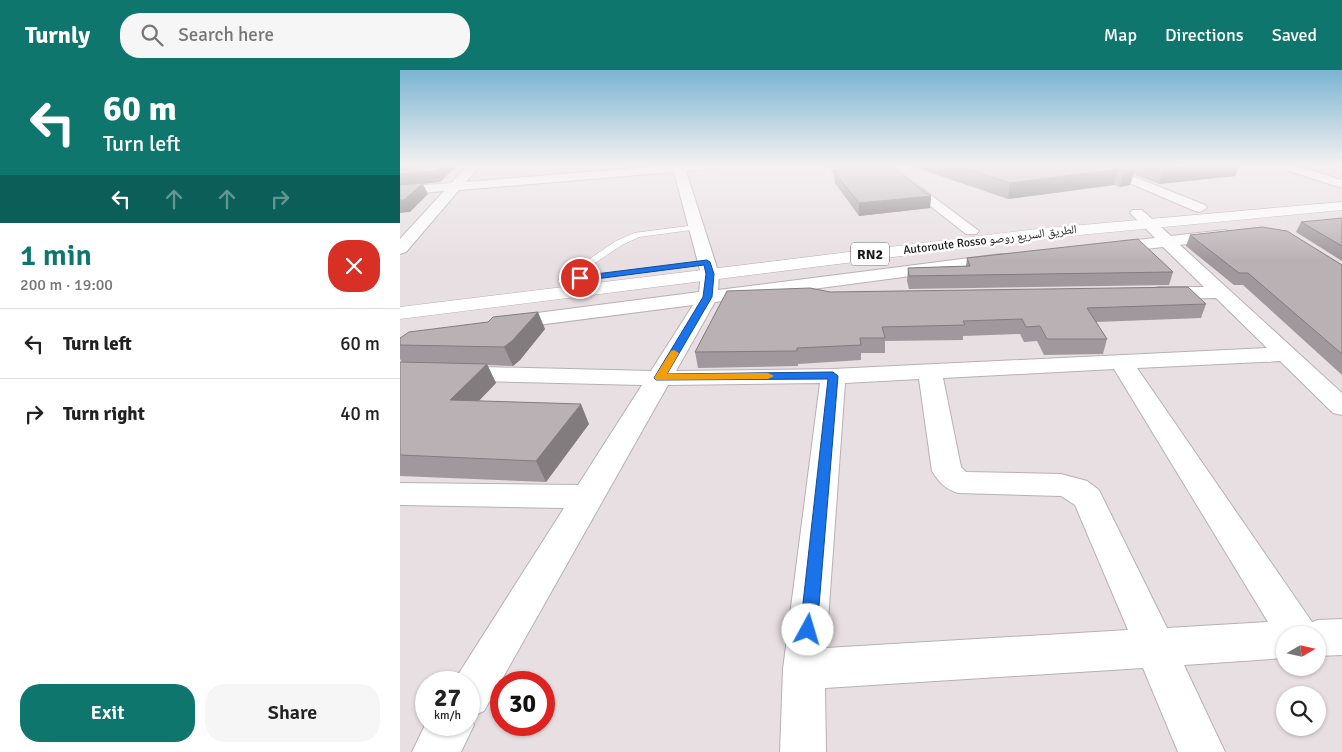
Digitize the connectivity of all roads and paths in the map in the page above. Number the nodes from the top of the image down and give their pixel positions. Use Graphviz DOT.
graph roads {
  1 [pos="446,197"];
  2 [pos="688,197"];
  3 [pos="926,197"];
  4 [pos="1173,197"];
  5 [pos="1342,198"];
  6 [pos="1342,206"];
  7 [pos="1200,208"];
  8 [pos="1141,217"];
  9 [pos="696,227"];
  10 [pos="971,231"];
  11 [pos="1242,232"];
  12 [pos="1168,242"];
  13 [pos="400,249"];
  14 [pos="1098,249"];
  15 [pos="1019,258"];
  16 [pos="708,278"];
  17 [pos="562,281"];
  18 [pos="804,284"];
  19 [pos="1220,292"];
  20 [pos="1142,294"];
  21 [pos="840,298"];
  22 [pos="400,301"];
  23 [pos="400,313"];
  24 [pos="489,325"];
  25 [pos="1286,354"];
  26 [pos="1121,362"];
  27 [pos="930,370"];
  28 [pos="400,372"];
  29 [pos="833,376"];
  30 [pos="660,378"];
  31 [pos="1342,407"];
  32 [pos="400,494"];
  33 [pos="588,497"];
  34 [pos="1292,626"];
  35 [pos="1342,637"];
  36 [pos="1326,638"];
  37 [pos="1276,641"];
  38 [pos="1157,649"];
  39 [pos="804,670"];
  40 [pos="480,678"];
  41 [pos="444,736"];
  42 [pos="435,752"];
  43 [pos="803,752"];
  44 [pos="1202,752"];
  1 -- 13 [label="street"];
  2 -- 9 [label="street"];
  3 -- 10 [label="street"];
  4 -- 7 [label="street"];
  5 -- 7 [label="highway, Autoroute Rosso الطريق السريع روصو / RN2"];
  6 -- 8 [label="highway, Autoroute Rosso الطريق السريع روصو / RN2"];
  7 -- 8 [label="highway, Autoroute Rosso الطريق السريع روصو / RN2"];
  8 -- 10 [label="highway, Autoroute Rosso الطريق السريع روصو / RN2"];
  8 -- 12 [label="street"];
  8 -- 16 [label="highway, Autoroute Rosso الطريق السريع روصو / RN2"];
  9 -- 16 [label="street"];
  9 -- 17 [label="lane"];
  10 -- 16 [label="highway, Autoroute Rosso الطريق السريع روصو / RN2"];
  11 -- 12 [label="street"];
  12 -- 14 [label="street"];
  12 -- 19 [label="street"];
  15 -- 18 [label="street"];
  16 -- 17 [label="highway, Autoroute Rosso الطريق السريع روصو / RN2"];
  16 -- 18 [label="street"];
  16 -- 23 [label="highway, Autoroute Rosso الطريق السريع روصو / RN2"];
  16 -- 24 [label="street"];
  16 -- 30 [label="street"];
  17 -- 22 [label="highway, Autoroute Rosso الطريق السريع روصو / RN2"];
  18 -- 21 [label="street"];
  19 -- 20 [label="street"];
  19 -- 25 [label="street"];
  25 -- 26 [label="street"];
  25 -- 31 [label="street"];
  26 -- 27 [label="street"];
  26 -- 34 [label="street"];
  27 -- 29 [label="street"];
  27 -- 38 [label="street"];
  28 -- 30 [label="street"];
  29 -- 30 [label="street"];
  29 -- 39 [label="street"];
  30 -- 33 [label="street"];
  32 -- 33 [label="street"];
  33 -- 40 [label="street"];
  35 -- 36 [label="street"];
  37 -- 38 [label="street"];
  38 -- 39 [label="street"];
  38 -- 44 [label="street"];
  39 -- 43 [label="street"];
  41 -- 42 [label="street"];
}
